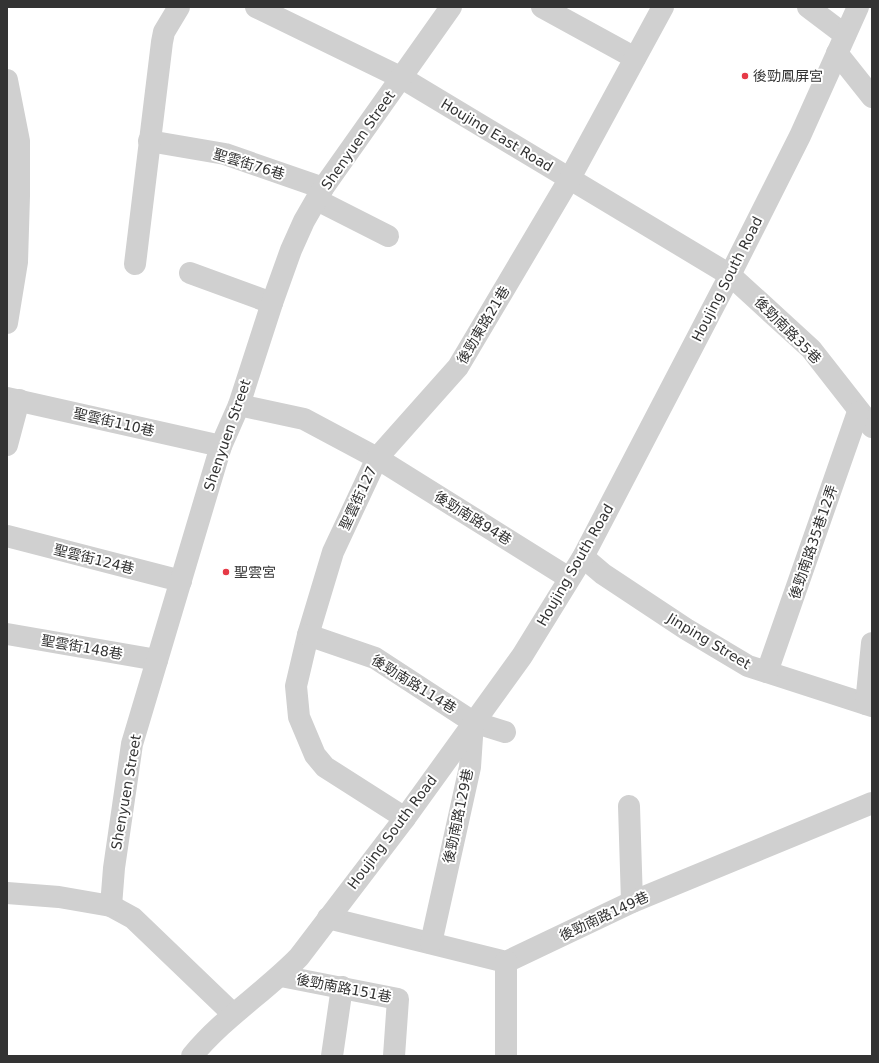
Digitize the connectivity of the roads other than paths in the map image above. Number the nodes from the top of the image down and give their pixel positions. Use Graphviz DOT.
graph roads {
  1 [pos="179,7"];
  2 [pos="256,7"];
  3 [pos="451,7"];
  4 [pos="542,7"];
  5 [pos="663,7"];
  6 [pos="808,7"];
  7 [pos="858,7"];
  8 [pos="841,44"];
  9 [pos="635,58"];
  10 [pos="402,78"];
  11 [pos="7,80"];
  12 [pos="872,97"];
  13 [pos="149,141"];
  14 [pos="570,178"];
  15 [pos="320,194"];
  16 [pos="388,236"];
  17 [pos="12,262"];
  18 [pos="134,264"];
  19 [pos="190,273"];
  20 [pos="730,275"];
  21 [pos="272,303"];
  22 [pos="7,323"];
  23 [pos="13,399"];
  24 [pos="239,405"];
  25 [pos="865,420"];
  26 [pos="7,444"];
  27 [pos="221,446"];
  28 [pos="377,458"];
  29 [pos="7,536"];
  30 [pos="583,556"];
  31 [pos="569,578"];
  32 [pos="181,581"];
  33 [pos="7,634"];
  34 [pos="308,635"];
  35 [pos="872,643"];
  36 [pos="157,660"];
  37 [pos="767,672"];
  38 [pos="869,705"];
  39 [pos="473,722"];
  40 [pos="505,732"];
  41 [pos="872,803"];
  42 [pos="629,806"];
  43 [pos="405,818"];
  44 [pos="7,893"];
  45 [pos="632,902"];
  46 [pos="111,906"];
  47 [pos="328,918"];
  48 [pos="430,943"];
  49 [pos="506,962"];
  50 [pos="281,976"];
  51 [pos="342,988"];
  52 [pos="234,1014"];
  53 [pos="192,1056"];
  54 [pos="332,1056"];
  55 [pos="394,1056"];
  56 [pos="506,1056"];
  1 -- 13 [label="street"];
  2 -- 10 [label="street, Houjing East Road"];
  3 -- 10 [label="street, Shenyuen Street"];
  4 -- 9 [label="street"];
  5 -- 9 [label="street, 後勁東路21巷"];
  6 -- 8 [label="street"];
  7 -- 8 [label="street, Houjing South Road"];
  8 -- 12 [label="street"];
  8 -- 20 [label="street, Houjing South Road"];
  9 -- 14 [label="street, 後勁東路21巷"];
  10 -- 14 [label="street, Houjing East Road"];
  10 -- 15 [label="street, Shenyuen Street"];
  11 -- 17 [label="street"];
  13 -- 15 [label="street, 聖雲街76巷"];
  13 -- 18 [label="street"];
  14 -- 20 [label="street, Houjing East Road"];
  14 -- 28 [label="street, 後勁東路21巷"];
  15 -- 16 [label="street, 聖雲街76巷"];
  15 -- 21 [label="street, Shenyuen Street"];
  17 -- 22 [label="street"];
  19 -- 21 [label="street"];
  20 -- 25 [label="street, 後勁南路35巷"];
  20 -- 30 [label="street, Houjing South Road"];
  21 -- 24 [label="street, Shenyuen Street"];
  23 -- 26 [label="street"];
  23 -- 27 [label="street, 聖雲街110巷"];
  24 -- 27 [label="street, Shenyuen Street"];
  24 -- 28 [label="street, 聖雲街127"];
  25 -- 37 [label="street, 後勁南路35巷12弄"];
  27 -- 32 [label="street, Shenyuen Street"];
  28 -- 31 [label="street, 後勁南路94巷"];
  28 -- 34 [label="street, 聖雲街127"];
  29 -- 32 [label="street, 聖雲街124巷"];
  30 -- 31 [label="street, Houjing South Road"];
  30 -- 37 [label="street, Jinping Street"];
  31 -- 39 [label="street, Houjing South Road"];
  32 -- 36 [label="street, Shenyuen Street"];
  33 -- 36 [label="street, 聖雲街148巷"];
  34 -- 39 [label="street, 後勁南路114巷"];
  34 -- 43 [label="street, 聖雲街127"];
  35 -- 38 [label="street"];
  36 -- 46 [label="street, Shenyuen Street"];
  37 -- 38 [label="street, Jinping Street"];
  39 -- 40 [label="street"];
  39 -- 43 [label="street, Houjing South Road"];
  39 -- 48 [label="street, 後勁南路129巷"];
  41 -- 45 [label="street, 後勁南路149巷"];
  42 -- 45 [label="street"];
  43 -- 47 [label="street, Houjing South Road"];
  44 -- 46 [label="street"];
  45 -- 49 [label="street, 後勁南路149巷"];
  46 -- 52 [label="street"];
  47 -- 48 [label="street"];
  47 -- 50 [label="street, Houjing South Road"];
  48 -- 49 [label="street"];
  49 -- 56 [label="street"];
  50 -- 51 [label="street, 後勁南路151巷"];
  50 -- 52 [label="street, Houjing South Road"];
  51 -- 54 [label="street"];
  51 -- 55 [label="street, 後勁南路151巷"];
  52 -- 53 [label="street, Houjing South Road"];
}
